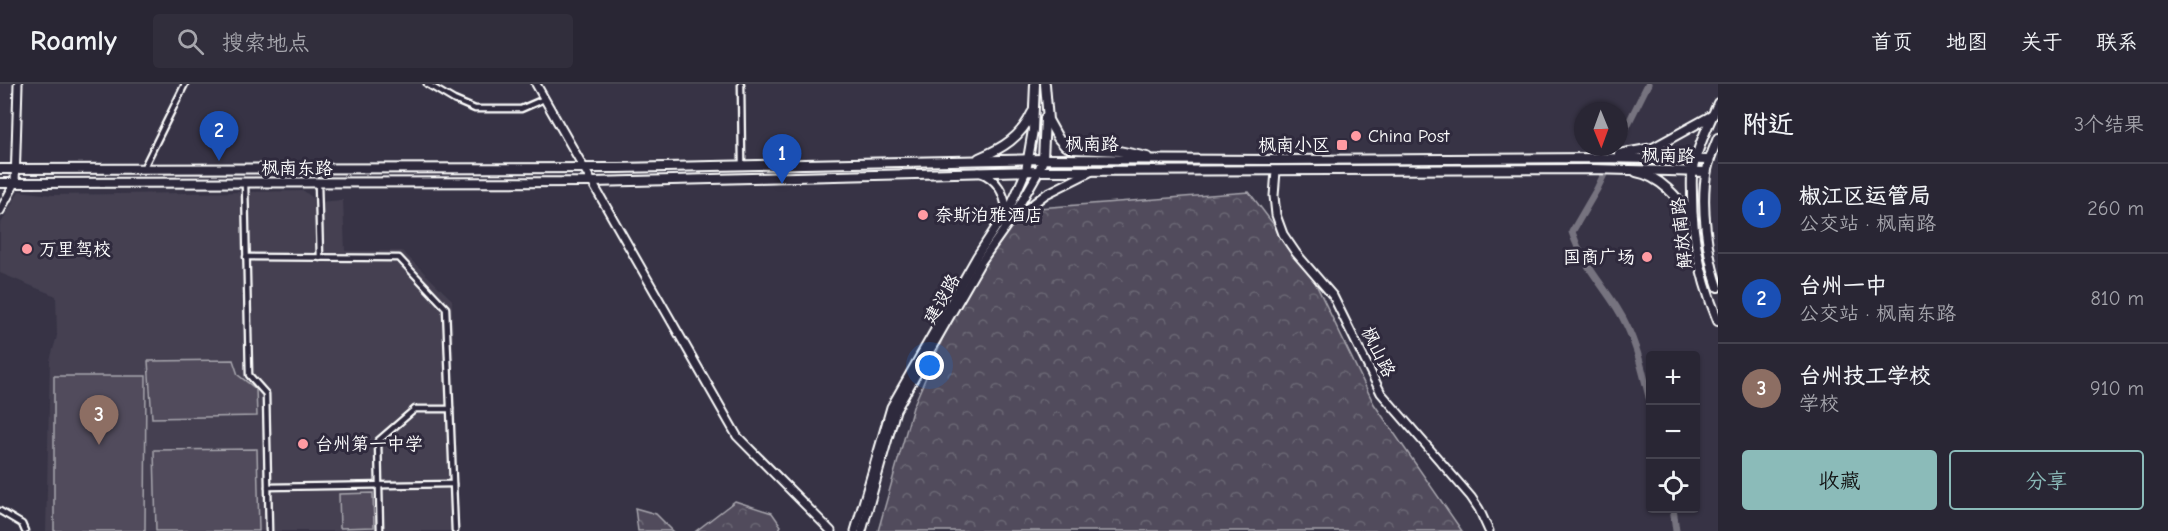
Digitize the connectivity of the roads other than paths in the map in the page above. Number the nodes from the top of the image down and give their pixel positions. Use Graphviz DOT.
graph roads {
  1 [pos="18,84"];
  2 [pos="185,84"];
  3 [pos="427,84"];
  4 [pos="536,84"];
  5 [pos="741,84"];
  6 [pos="1035,84"];
  7 [pos="1045,84"];
  8 [pos="544,99"];
  9 [pos="1718,103"];
  10 [pos="1046,104"];
  11 [pos="1034,109"];
  12 [pos="1713,115"];
  13 [pos="1718,138"];
  14 [pos="1598,158"];
  15 [pos="1029,159"];
  16 [pos="1043,159"];
  17 [pos="1154,159"];
  18 [pos="1695,159"];
  19 [pos="973,160"];
  20 [pos="1709,160"];
  21 [pos="742,165"];
  22 [pos="586,168"];
  23 [pos="0,169"];
  24 [pos="17,169"];
  25 [pos="142,169"];
  26 [pos="1592,169"];
  27 [pos="1621,170"];
  28 [pos="1026,171"];
  29 [pos="1039,171"];
  30 [pos="1091,171"];
  31 [pos="1276,171"];
  32 [pos="1692,171"];
  33 [pos="979,172"];
  34 [pos="1706,172"];
  35 [pos="593,182"];
  36 [pos="0,183"];
  37 [pos="15,183"];
  38 [pos="245,183"];
  39 [pos="318,183"];
  40 [pos="0,211"];
  41 [pos="1007,211"];
  42 [pos="1692,216"];
  43 [pos="1009,223"];
  44 [pos="246,257"];
  45 [pos="320,258"];
  46 [pos="1718,287"];
  47 [pos="1718,321"];
  48 [pos="450,408"];
  49 [pos="453,484"];
  50 [pos="379,486"];
  51 [pos="268,488"];
  52 [pos="0,511"];
  53 [pos="25,531"];
  54 [pos="269,531"];
  55 [pos="380,531"];
  56 [pos="455,531"];
  57 [pos="831,531"];
  58 [pos="855,531"];
  59 [pos="862,531"];
  60 [pos="1489,531"];
  1 -- 24 [label="street"];
  2 -- 25 [label="street"];
  3 -- 8 [label="street"];
  4 -- 8 [label="street"];
  5 -- 21 [label="street"];
  6 -- 11 [label="main road"];
  7 -- 10 [label="main road"];
  8 -- 22 [label="street"];
  9 -- 12 [label="main road, 解放南路"];
  10 -- 16 [label="main road, 建设路"];
  10 -- 17 [label="main road"];
  11 -- 15 [label="main road"];
  11 -- 19 [label="main road"];
  12 -- 14 [label="main road, 枫南路"];
  12 -- 18 [label="main road, 解放南路"];
  13 -- 20 [label="main road, 解放南路"];
  14 -- 17 [label="main road, 枫南路"];
  14 -- 18 [label="main road, 枫南路"];
  15 -- 16 [label="main road, 枫南路"];
  15 -- 19 [label="main road, 枫南路"];
  15 -- 28 [label="main road"];
  16 -- 17 [label="main road, 枫南路"];
  16 -- 29 [label="main road, 建设路"];
  18 -- 20 [label="main road, 枫南路"];
  18 -- 32 [label="main road, 解放南路"];
  19 -- 21 [label="main road, 枫南路"];
  20 -- 34 [label="main road, 解放南路"];
  21 -- 22 [label="main road, 枫南路"];
  22 -- 25 [label="main road, 枫南路"];
  22 -- 35 [label="street"];
  23 -- 24 [label="main road, 枫南路"];
  24 -- 25 [label="main road, 枫南路"];
  24 -- 37 [label="street"];
  26 -- 27 [label="main road, 枫南路"];
  26 -- 27 [label="main road, 枫南路"];
  26 -- 31 [label="main road, 枫南路"];
  27 -- 32 [label="main road, 枫南路"];
  27 -- 42 [label="main road, 枫南路"];
  28 -- 29 [label="main road, 枫南路"];
  28 -- 33 [label="main road, 枫南路"];
  28 -- 41 [label="street, 建设路"];
  29 -- 30 [label="main road, 枫南路"];
  29 -- 43 [label="street, 建设路"];
  30 -- 31 [label="main road, 枫南路"];
  30 -- 43 [label="street"];
  31 -- 60 [label="street, 枫山路"];
  32 -- 34 [label="main road, 枫南路"];
  32 -- 42 [label="main road, 解放南路"];
  33 -- 35 [label="main road, 枫南路"];
  33 -- 41 [label="street"];
  34 -- 46 [label="main road, 解放南路"];
  35 -- 39 [label="main road, 枫南东路"];
  35 -- 57 [label="street"];
  36 -- 37 [label="main road, 枫南东路"];
  37 -- 38 [label="main road, 枫南东路"];
  37 -- 40 [label="street"];
  38 -- 39 [label="main road, 枫南东路"];
  38 -- 44 [label="street"];
  39 -- 45 [label="street"];
  41 -- 58 [label="street, 建设路"];
  42 -- 47 [label="main road, 解放南路"];
  43 -- 59 [label="street, 建设路"];
  44 -- 45 [label="street"];
  44 -- 51 [label="street"];
  45 -- 48 [label="street"];
  48 -- 49 [label="street"];
  48 -- 50 [label="street"];
  49 -- 50 [label="street"];
  49 -- 56 [label="street"];
  50 -- 51 [label="street"];
  50 -- 55 [label="street"];
  51 -- 54 [label="street"];
  52 -- 53 [label="street"];
}
